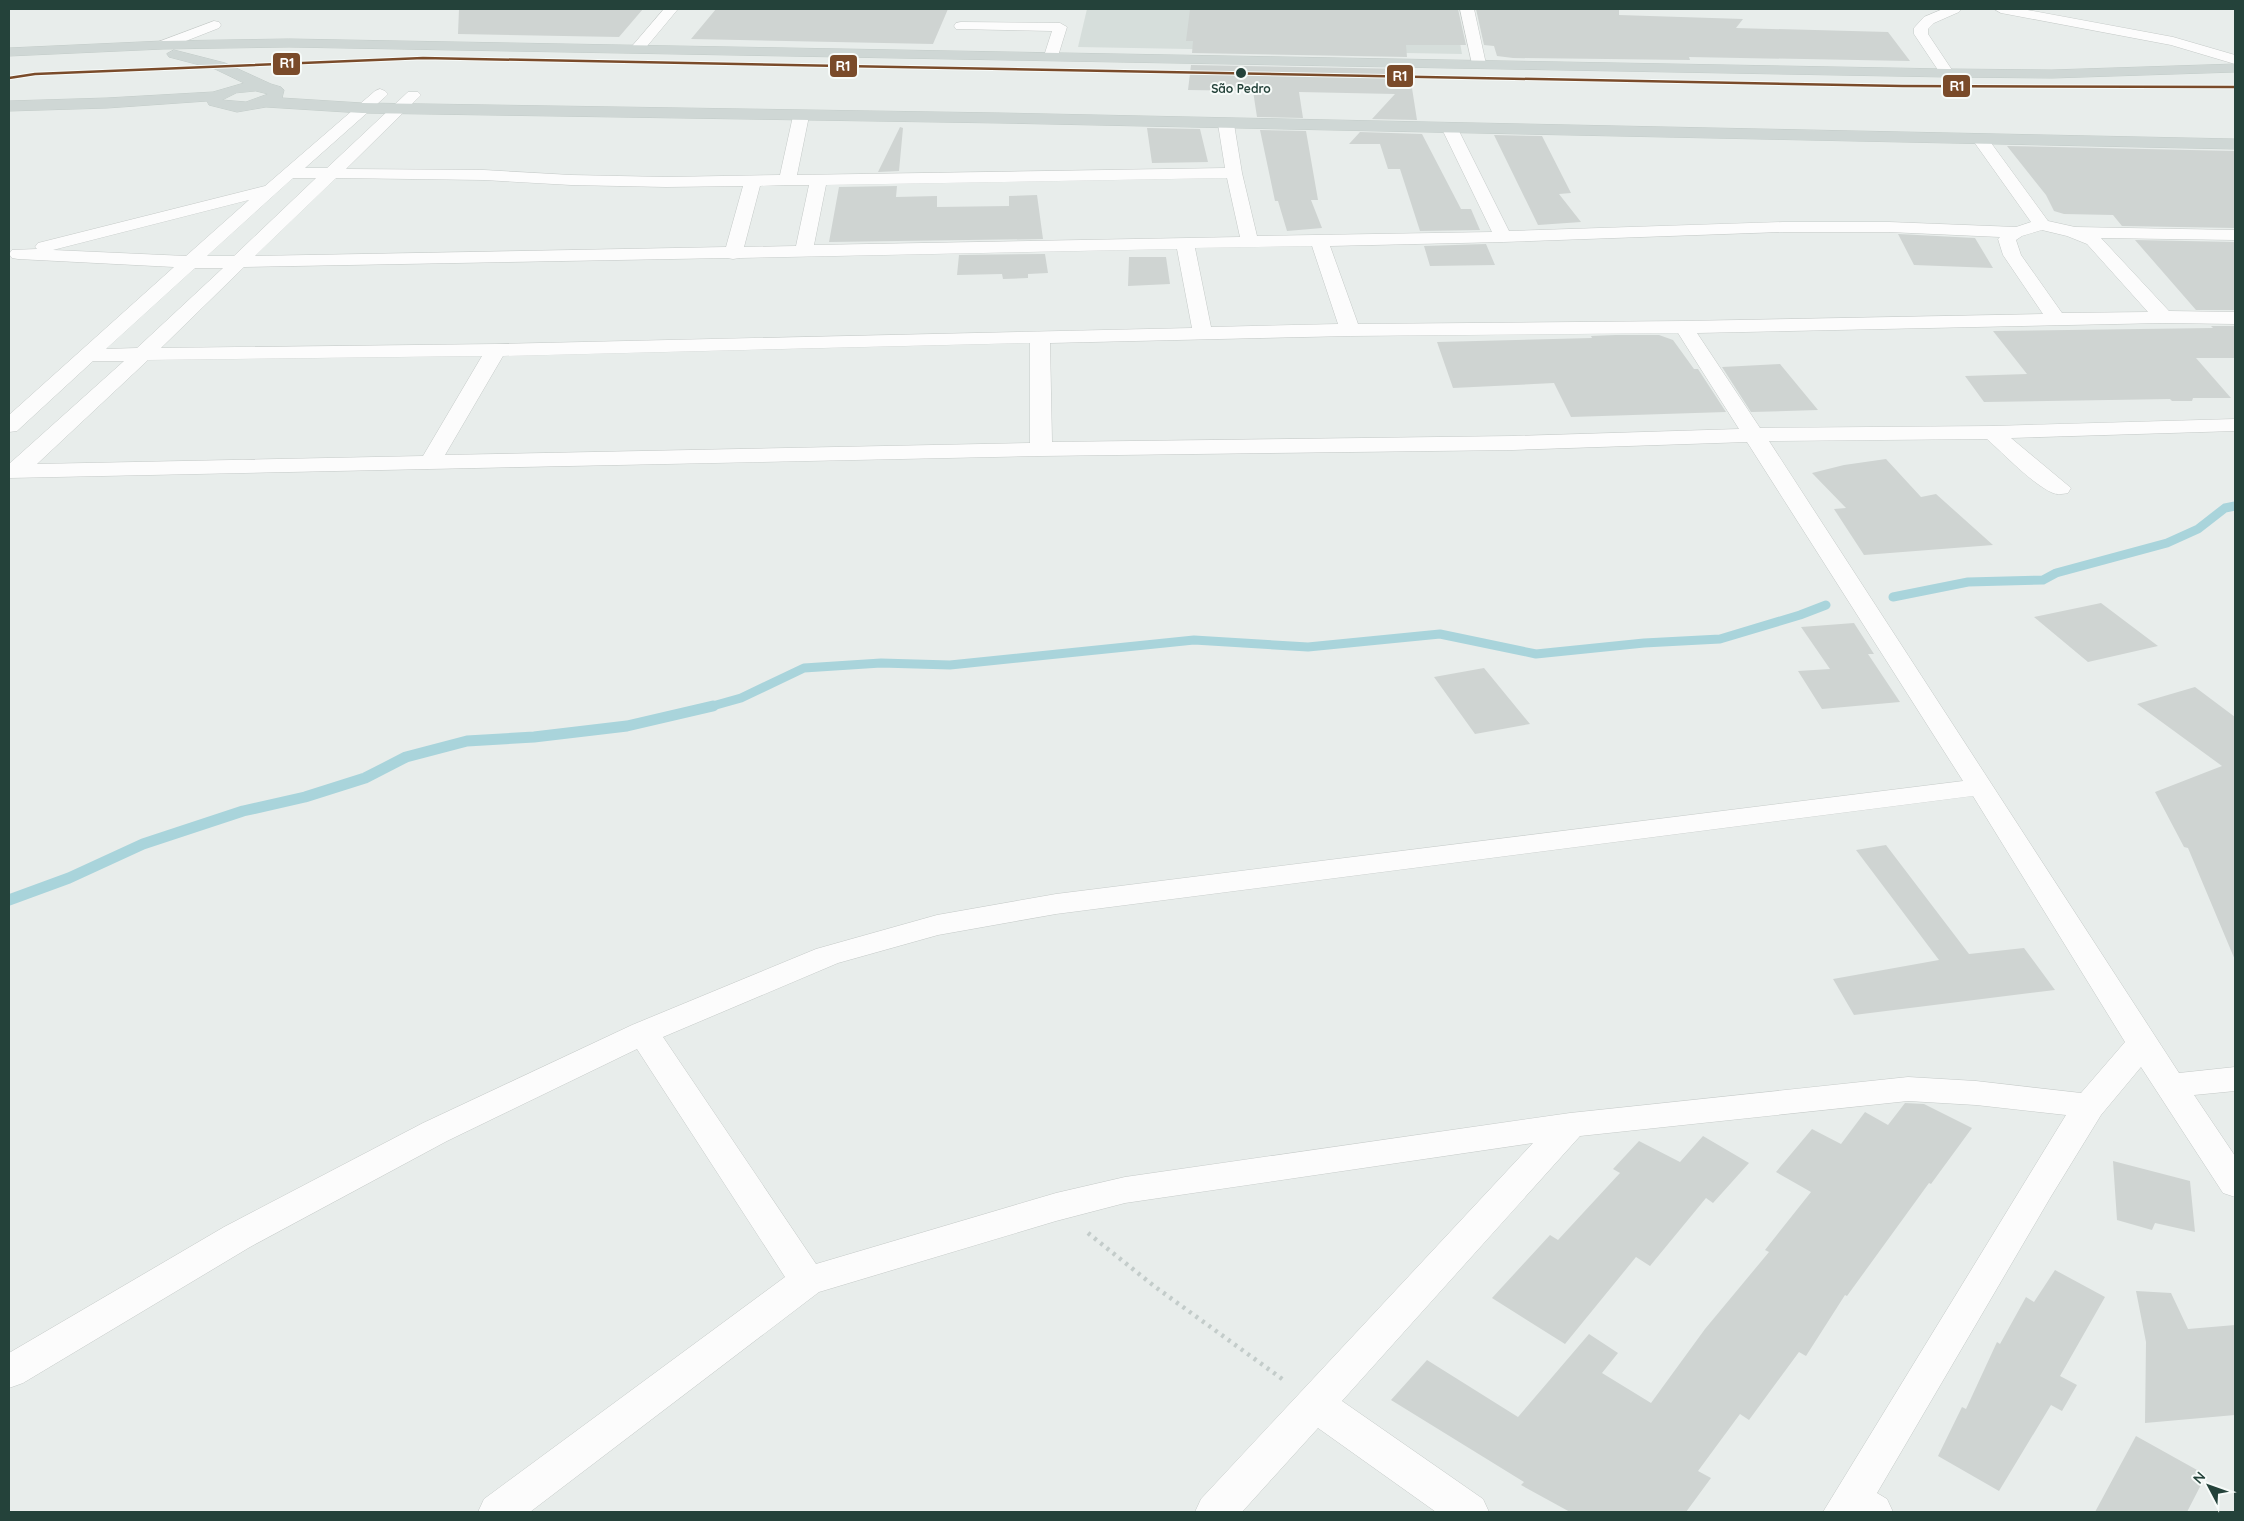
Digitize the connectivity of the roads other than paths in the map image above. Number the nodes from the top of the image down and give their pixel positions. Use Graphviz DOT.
graph roads {
  1 [pos="214,9"];
  2 [pos="671,9"];
  3 [pos="1467,9"];
  4 [pos="1954,9"];
  5 [pos="2001,9"];
  6 [pos="214,25"];
  7 [pos="962,33"];
  8 [pos="289,43"];
  9 [pos="234,44"];
  10 [pos="163,45"];
  11 [pos="118,46"];
  12 [pos="638,48"];
  13 [pos="9,52"];
  14 [pos="1051,56"];
  15 [pos="2235,60"];
  16 [pos="1479,64"];
  17 [pos="220,66"];
  18 [pos="2235,68"];
  19 [pos="1947,73"];
  20 [pos="269,94"];
  21 [pos="380,94"];
  22 [pos="406,101"];
  23 [pos="9,106"];
  24 [pos="602,106"];
  25 [pos="28,107"];
  26 [pos="362,108"];
  27 [pos="9,110"];
  28 [pos="1002,112"];
  29 [pos="801,116"];
  30 [pos="1226,124"];
  31 [pos="1721,127"];
  32 [pos="1450,129"];
  33 [pos="2152,129"];
  34 [pos="2235,130"];
  35 [pos="1980,139"];
  36 [pos="2172,144"];
  37 [pos="2235,144"];
  38 [pos="289,173"];
  39 [pos="1234,173"];
  40 [pos="330,174"];
  41 [pos="818,180"];
  42 [pos="753,181"];
  43 [pos="787,181"];
  44 [pos="272,189"];
  45 [pos="2042,225"];
  46 [pos="2016,232"];
  47 [pos="2073,232"];
  48 [pos="2235,235"];
  49 [pos="1503,237"];
  50 [pos="1319,241"];
  51 [pos="1250,243"];
  52 [pos="1186,244"];
  53 [pos="804,252"];
  54 [pos="733,254"];
  55 [pos="13,255"];
  56 [pos="191,262"];
  57 [pos="238,262"];
  58 [pos="2164,317"];
  59 [pos="2235,318"];
  60 [pos="2056,319"];
  61 [pos="1684,327"];
  62 [pos="1350,330"];
  63 [pos="1203,334"];
  64 [pos="1040,338"];
  65 [pos="496,350"];
  66 [pos="86,355"];
  67 [pos="142,355"];
  68 [pos="38,399"];
  69 [pos="9,407"];
  70 [pos="2235,425"];
  71 [pos="9,426"];
  72 [pos="1992,432"];
  73 [pos="1752,435"];
  74 [pos="1041,448"];
  75 [pos="430,460"];
  76 [pos="12,471"];
  77 [pos="2060,488"];
  78 [pos="1981,787"];
  79 [pos="643,1033"];
  80 [pos="2142,1044"];
  81 [pos="2235,1079"];
  82 [pos="2170,1086"];
  83 [pos="2089,1106"];
  84 [pos="1570,1125"];
  85 [pos="2235,1184"];
  86 [pos="807,1281"];
  87 [pos="9,1372"];
  88 [pos="1316,1404"];
  89 [pos="1856,1508"];
  90 [pos="499,1512"];
  91 [pos="1216,1512"];
  92 [pos="1468,1512"];
  1 -- 6 [label="street"];
  2 -- 12 [label="street"];
  3 -- 16 [label="street"];
  4 -- 19 [label="street"];
  5 -- 15 [label="street"];
  6 -- 9 [label="street"];
  6 -- 10 [label="street"];
  7 -- 14 [label="street"];
  8 -- 9 [label="main road"];
  8 -- 12 [label="main road"];
  8 -- 17 [label="main road"];
  9 -- 10 [label="main road"];
  10 -- 11 [label="main road"];
  11 -- 13 [label="main road"];
  11 -- 17 [label="main road"];
  12 -- 14 [label="main road"];
  14 -- 16 [label="main road"];
  16 -- 19 [label="main road"];
  17 -- 20 [label="main road"];
  18 -- 19 [label="main road"];
  20 -- 21 [label="main road"];
  20 -- 25 [label="main road"];
  20 -- 26 [label="main road"];
  21 -- 22 [label="main road"];
  21 -- 26 [label="street"];
  22 -- 24 [label="main road"];
  22 -- 26 [label="main road"];
  22 -- 40 [label="street"];
  23 -- 25 [label="main road"];
  24 -- 28 [label="main road"];
  24 -- 29 [label="main road"];
  25 -- 27 [label="street"];
  26 -- 38 [label="street"];
  28 -- 29 [label="main road"];
  28 -- 30 [label="main road"];
  28 -- 31 [label="main road"];
  29 -- 43 [label="street"];
  30 -- 32 [label="main road"];
  30 -- 39 [label="street"];
  31 -- 32 [label="main road"];
  31 -- 33 [label="main road"];
  31 -- 35 [label="main road"];
  32 -- 49 [label="street"];
  33 -- 34 [label="main road"];
  33 -- 36 [label="main road"];
  35 -- 36 [label="main road"];
  35 -- 45 [label="street"];
  36 -- 37 [label="main road"];
  38 -- 40 [label="street"];
  38 -- 44 [label="street"];
  39 -- 41 [label="street"];
  39 -- 51 [label="street"];
  40 -- 42 [label="street"];
  40 -- 57 [label="street"];
  41 -- 43 [label="street"];
  41 -- 53 [label="street"];
  42 -- 43 [label="street"];
  42 -- 54 [label="street"];
  44 -- 55 [label="street"];
  44 -- 56 [label="street"];
  45 -- 46 [label="street"];
  45 -- 47 [label="street"];
  46 -- 49 [label="street"];
  46 -- 60 [label="street"];
  47 -- 48 [label="street"];
  47 -- 58 [label="street"];
  49 -- 50 [label="street"];
  50 -- 51 [label="street"];
  50 -- 62 [label="street"];
  51 -- 52 [label="street"];
  52 -- 53 [label="street"];
  52 -- 63 [label="street"];
  53 -- 54 [label="street"];
  54 -- 57 [label="street"];
  55 -- 56 [label="street"];
  56 -- 57 [label="street"];
  56 -- 66 [label="street"];
  57 -- 67 [label="street"];
  58 -- 59 [label="street"];
  58 -- 60 [label="street"];
  60 -- 61 [label="street"];
  61 -- 62 [label="street"];
  61 -- 73 [label="street"];
  62 -- 63 [label="street"];
  63 -- 64 [label="street"];
  64 -- 65 [label="street"];
  64 -- 74 [label="street"];
  65 -- 67 [label="street"];
  65 -- 75 [label="street"];
  66 -- 67 [label="street"];
  66 -- 68 [label="street"];
  67 -- 76 [label="street"];
  68 -- 69 [label="street"];
  68 -- 71 [label="street"];
  70 -- 72 [label="street"];
  72 -- 73 [label="street"];
  72 -- 77 [label="street"];
  73 -- 74 [label="street"];
  73 -- 78 [label="street"];
  74 -- 75 [label="street"];
  75 -- 76 [label="street"];
  78 -- 79 [label="street"];
  78 -- 80 [label="street"];
  79 -- 86 [label="street"];
  79 -- 87 [label="street"];
  80 -- 82 [label="street"];
  80 -- 83 [label="street"];
  81 -- 82 [label="street"];
  82 -- 85 [label="street"];
  83 -- 84 [label="street"];
  83 -- 89 [label="street"];
  84 -- 86 [label="street"];
  84 -- 88 [label="street"];
  86 -- 90 [label="street"];
  88 -- 91 [label="street"];
  88 -- 92 [label="street"];
}
